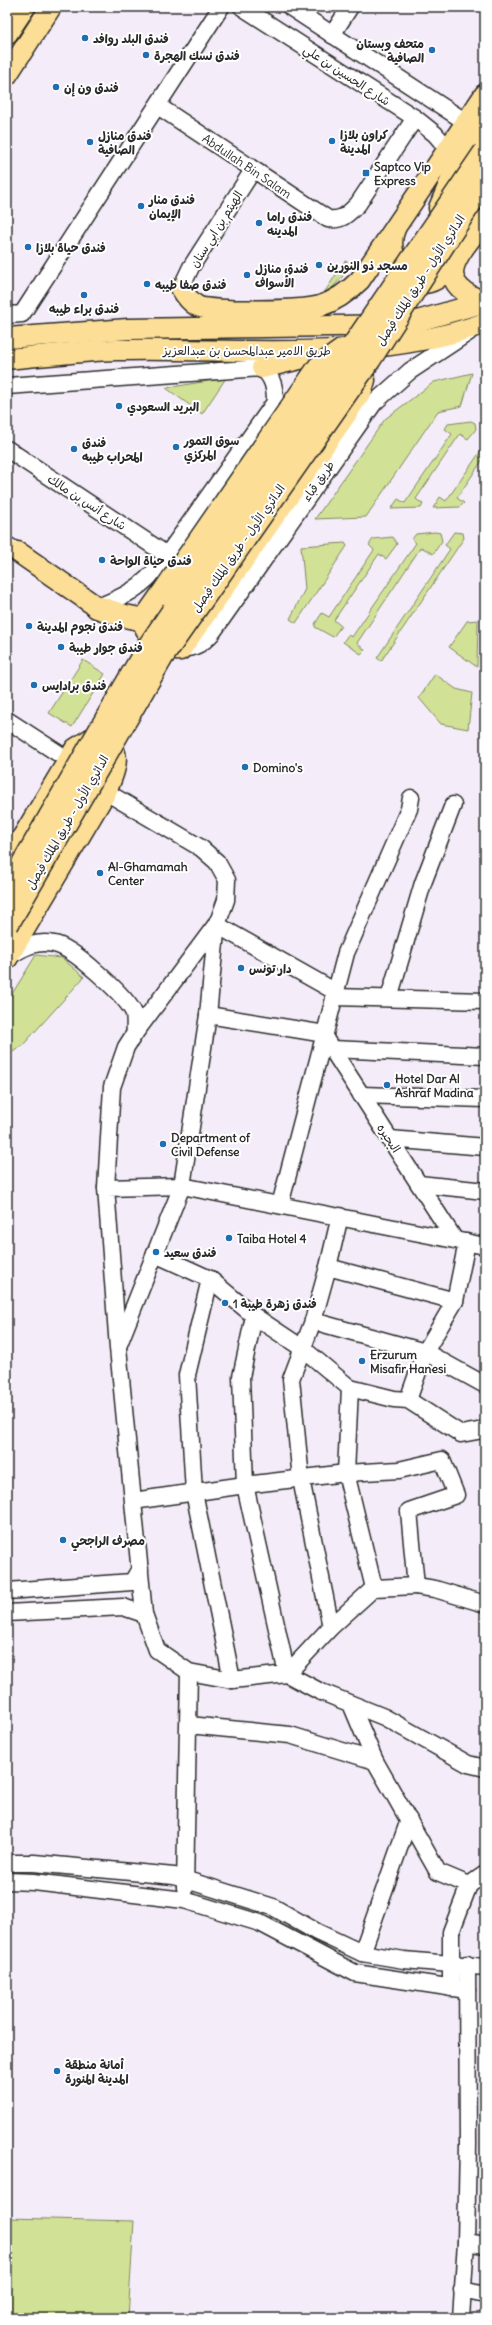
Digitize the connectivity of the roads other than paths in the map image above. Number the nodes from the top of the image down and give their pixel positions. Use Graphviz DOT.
graph roads {
  1 [pos="25,7"];
  2 [pos="51,7"];
  3 [pos="221,7"];
  4 [pos="242,7"];
  5 [pos="290,7"];
  6 [pos="350,7"];
  7 [pos="7,34"];
  8 [pos="332,35"];
  9 [pos="7,74"];
  10 [pos="485,94"];
  11 [pos="158,106"];
  12 [pos="415,118"];
  13 [pos="476,125"];
  14 [pos="448,149"];
  15 [pos="485,152"];
  16 [pos="253,170"];
  17 [pos="485,180"];
  18 [pos="485,196"];
  19 [pos="399,220"];
  20 [pos="485,220"];
  21 [pos="454,227"];
  22 [pos="428,235"];
  23 [pos="455,261"];
  24 [pos="181,288"];
  25 [pos="485,302"];
  26 [pos="319,307"];
  27 [pos="252,311"];
  28 [pos="14,315"];
  29 [pos="481,325"];
  30 [pos="286,328"];
  31 [pos="7,338"];
  32 [pos="357,340"];
  33 [pos="329,350"];
  34 [pos="7,359"];
  35 [pos="370,359"];
  36 [pos="262,368"];
  37 [pos="7,386"];
  38 [pos="7,449"];
  39 [pos="12,548"];
  40 [pos="168,555"];
  41 [pos="97,607"];
  42 [pos="144,620"];
  43 [pos="180,649"];
  44 [pos="7,720"];
  45 [pos="62,756"];
  46 [pos="106,792"];
  47 [pos="411,798"];
  48 [pos="452,805"];
  49 [pos="7,863"];
  50 [pos="7,892"];
  51 [pos="217,923"];
  52 [pos="7,925"];
  53 [pos="8,958"];
  54 [pos="335,994"];
  55 [pos="389,998"];
  56 [pos="485,1001"];
  57 [pos="208,1015"];
  58 [pos="135,1033"];
  59 [pos="327,1040"];
  60 [pos="485,1056"];
  61 [pos="361,1095"];
  62 [pos="485,1099"];
  63 [pos="390,1139"];
  64 [pos="485,1147"];
  65 [pos="419,1184"];
  66 [pos="182,1186"];
  67 [pos="106,1188"];
  68 [pos="485,1191"];
  69 [pos="280,1204"];
  70 [pos="340,1216"];
  71 [pos="461,1241"];
  72 [pos="485,1246"];
  73 [pos="155,1254"];
  74 [pos="328,1267"];
  75 [pos="210,1279"];
  76 [pos="454,1301"];
  77 [pos="254,1316"];
  78 [pos="313,1321"];
  79 [pos="118,1348"];
  80 [pos="302,1348"];
  81 [pos="426,1352"];
  82 [pos="485,1385"];
  83 [pos="350,1388"];
  84 [pos="408,1400"];
  85 [pos="485,1428"];
  86 [pos="346,1473"];
  87 [pos="300,1479"];
  88 [pos="245,1484"];
  89 [pos="194,1492"];
  90 [pos="133,1501"];
  91 [pos="140,1569"];
  92 [pos="416,1586"];
  93 [pos="374,1588"];
  94 [pos="7,1591"];
  95 [pos="485,1604"];
  96 [pos="7,1613"];
  97 [pos="144,1614"];
  98 [pos="331,1627"];
  99 [pos="190,1672"];
  100 [pos="288,1674"];
  101 [pos="232,1680"];
  102 [pos="351,1704"];
  103 [pos="189,1725"];
  104 [pos="375,1761"];
  105 [pos="485,1768"];
  106 [pos="409,1820"];
  107 [pos="7,1863"];
  108 [pos="34,1863"];
  109 [pos="485,1874"];
  110 [pos="186,1879"];
  111 [pos="7,1882"];
  112 [pos="34,1882"];
  113 [pos="469,1884"];
  114 [pos="184,1900"];
  115 [pos="362,1953"];
  116 [pos="450,1963"];
  117 [pos="467,1964"];
  118 [pos="485,1967"];
  119 [pos="459,1989"];
  120 [pos="466,2242"];
  121 [pos="485,2245"];
  122 [pos="462,2290"];
  123 [pos="485,2295"];
  124 [pos="461,2318"];
  1 -- 7 [label="main road"];
  2 -- 9 [label="main road"];
  3 -- 11 [label="street"];
  4 -- 12 [label="street, شارع الحسين بن علي"];
  5 -- 8 [label="street"];
  6 -- 8 [label="street"];
  8 -- 13 [label="street"];
  10 -- 13 [label="main road"];
  11 -- 16 [label="street, Abdullah Bin Salam"];
  11 -- 28 [label="street"];
  12 -- 14 [label="street, شارع الحسين بن علي"];
  12 -- 16 [label="street, Abdullah Bin Salam"];
  13 -- 14 [label="main road"];
  13 -- 22 [label="highway, bridge"];
  14 -- 19 [label="main road"];
  15 -- 22 [label="highway, الدائري الأول - طريق الملك فيصل, bridge"];
  16 -- 24 [label="street, الهيثم بن ابي سنان"];
  17 -- 21 [label="highway, الدائري الأول - طريق الملك فيصل, bridge"];
  18 -- 21 [label="highway, bridge"];
  19 -- 23 [label="main road"];
  19 -- 26 [label="main road"];
  20 -- 23 [label="main road"];
  21 -- 35 [label="highway, الدائري الأول - طريق الملك فيصل, bridge"];
  22 -- 32 [label="highway, الدائري الأول - طريق الملك فيصل, bridge"];
  23 -- 25 [label="main road"];
  24 -- 27 [label="main road"];
  25 -- 30 [label="main road, طريق الامير عبدالمحسن بن عبدالعزيز"];
  26 -- 27 [label="main road"];
  26 -- 30 [label="main road"];
  27 -- 30 [label="main road"];
  29 -- 33 [label="main road, طريق الامير عبدالمحسن بن عبدالعزيز"];
  29 -- 43 [label="street, طريق قباء"];
  30 -- 31 [label="main road, طريق الامير عبدالمحسن بن عبدالعزيز"];
  32 -- 42 [label="highway, bridge"];
  32 -- 50 [label="highway, الدائري الأول - طريق الملك فيصل, bridge"];
  33 -- 34 [label="main road, طريق الامير عبدالمحسن بن عبدالعزيز"];
  33 -- 36 [label="main road"];
  35 -- 43 [label="highway"];
  35 -- 52 [label="highway, الدائري الأول - طريق الملك فيصل, bridge"];
  36 -- 37 [label="street"];
  36 -- 40 [label="street"];
  38 -- 40 [label="street, شارع أنس بن مالك"];
  39 -- 41 [label="main road"];
  40 -- 41 [label="street"];
  41 -- 42 [label="highway"];
  42 -- 43 [label="highway"];
  44 -- 45 [label="street"];
  45 -- 46 [label="main road"];
  45 -- 49 [label="main road"];
  46 -- 51 [label="street"];
  46 -- 53 [label="main road"];
  47 -- 54 [label="street"];
  48 -- 55 [label="street"];
  51 -- 54 [label="street"];
  51 -- 57 [label="street"];
  51 -- 58 [label="street"];
  53 -- 58 [label="street"];
  54 -- 55 [label="street"];
  54 -- 59 [label="street"];
  55 -- 56 [label="street"];
  57 -- 59 [label="street"];
  57 -- 66 [label="street"];
  58 -- 67 [label="street"];
  59 -- 60 [label="street"];
  59 -- 61 [label="street, البحيره"];
  59 -- 69 [label="street"];
  61 -- 62 [label="street"];
  61 -- 63 [label="street, البحيره"];
  63 -- 64 [label="street"];
  63 -- 65 [label="street, البحيره"];
  65 -- 68 [label="street"];
  65 -- 71 [label="street, البحيره"];
  66 -- 67 [label="street"];
  66 -- 69 [label="street"];
  66 -- 73 [label="street"];
  67 -- 79 [label="street"];
  69 -- 70 [label="street"];
  70 -- 71 [label="street"];
  70 -- 74 [label="street"];
  71 -- 72 [label="street"];
  71 -- 76 [label="street"];
  73 -- 75 [label="street"];
  73 -- 79 [label="street"];
  74 -- 76 [label="street"];
  74 -- 78 [label="street"];
  75 -- 77 [label="street"];
  75 -- 89 [label="street"];
  76 -- 81 [label="street"];
  77 -- 80 [label="street"];
  77 -- 88 [label="street"];
  78 -- 80 [label="street"];
  78 -- 81 [label="street"];
  79 -- 90 [label="street"];
  80 -- 83 [label="street"];
  80 -- 87 [label="street"];
  81 -- 82 [label="street"];
  81 -- 84 [label="street"];
  83 -- 84 [label="street"];
  83 -- 86 [label="street"];
  84 -- 85 [label="street"];
  86 -- 87 [label="street"];
  86 -- 92 [label="street"];
  86 -- 93 [label="street"];
  87 -- 88 [label="street"];
  87 -- 98 [label="street"];
  88 -- 89 [label="street"];
  88 -- 100 [label="street"];
  89 -- 90 [label="street"];
  89 -- 101 [label="street"];
  90 -- 91 [label="street"];
  91 -- 94 [label="street"];
  91 -- 97 [label="street"];
  92 -- 93 [label="street"];
  92 -- 95 [label="street"];
  93 -- 98 [label="street"];
  96 -- 97 [label="street"];
  97 -- 99 [label="street"];
  98 -- 100 [label="street"];
  99 -- 101 [label="street"];
  99 -- 103 [label="street"];
  100 -- 101 [label="street"];
  100 -- 102 [label="street"];
  102 -- 104 [label="street"];
  102 -- 105 [label="street"];
  103 -- 104 [label="street"];
  103 -- 110 [label="street"];
  104 -- 106 [label="street"];
  106 -- 113 [label="street"];
  106 -- 115 [label="street"];
  107 -- 108 [label="street"];
  108 -- 110 [label="street"];
  108 -- 112 [label="street"];
  109 -- 113 [label="street"];
  110 -- 114 [label="street"];
  110 -- 115 [label="street"];
  111 -- 112 [label="street"];
  112 -- 114 [label="street"];
  113 -- 116 [label="street"];
  114 -- 119 [label="street"];
  115 -- 116 [label="street"];
  116 -- 117 [label="street"];
  116 -- 119 [label="street"];
  117 -- 118 [label="street"];
  117 -- 119 [label="street"];
  119 -- 120 [label="street"];
  120 -- 121 [label="street"];
  120 -- 122 [label="street"];
  122 -- 123 [label="street"];
  122 -- 124 [label="street"];
}
